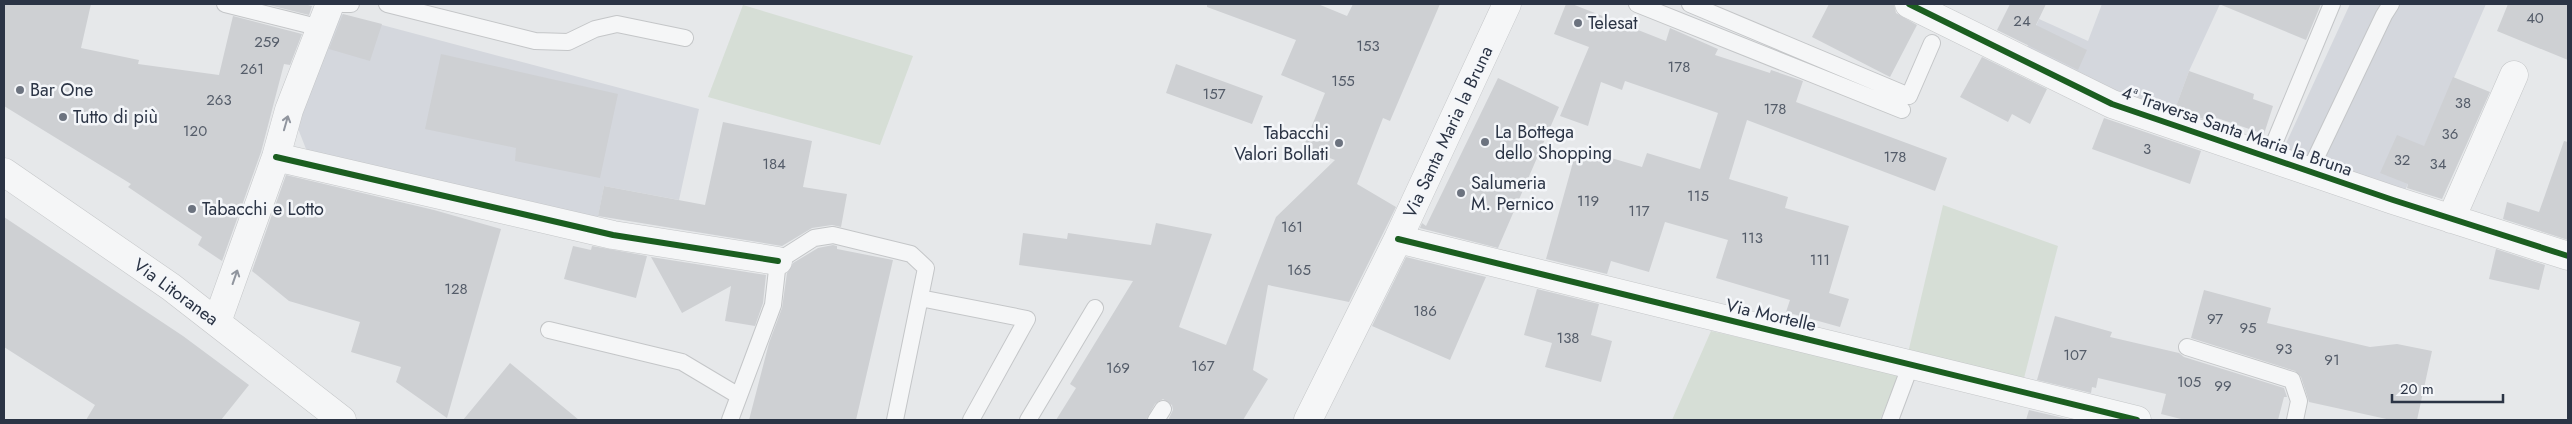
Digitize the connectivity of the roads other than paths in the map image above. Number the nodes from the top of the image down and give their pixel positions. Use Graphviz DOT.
graph roads {
  1 [pos="225,4"];
  2 [pos="343,4"];
  3 [pos="351,4"];
  4 [pos="387,4"];
  5 [pos="1507,4"];
  6 [pos="1637,4"];
  7 [pos="1690,4"];
  8 [pos="1909,4"];
  9 [pos="2332,4"];
  10 [pos="2391,4"];
  11 [pos="325,16"];
  12 [pos="685,38"];
  13 [pos="1932,43"];
  14 [pos="2514,75"];
  15 [pos="1902,110"];
  16 [pos="276,157"];
  17 [pos="2268,158"];
  18 [pos="4,172"];
  19 [pos="2309,172"];
  20 [pos="2451,219"];
  21 [pos="1398,239"];
  22 [pos="2568,256"];
  23 [pos="778,262"];
  24 [pos="920,298"];
  25 [pos="1095,308"];
  26 [pos="218,322"];
  27 [pos="549,330"];
  28 [pos="2187,347"];
  29 [pos="1911,364"];
  30 [pos="739,396"];
  31 [pos="342,420"];
  32 [pos="730,420"];
  33 [pos="896,420"];
  34 [pos="971,420"];
  35 [pos="1028,420"];
  36 [pos="1308,420"];
  37 [pos="1890,420"];
  38 [pos="2137,420"];
  39 [pos="2295,420"];
  1 -- 11 [label="lane"];
  2 -- 3 [label="lane"];
  4 -- 12 [label="lane"];
  5 -- 21 [label="street, Via Santa Maria la Bruna"];
  6 -- 15 [label="lane"];
  7 -- 13 [label="lane"];
  8 -- 17 [label="street, 4ª Traversa Santa Maria la Bruna"];
  9 -- 17 [label="lane"];
  10 -- 19 [label="lane"];
  16 -- 11 [label="street, one-way"];
  14 -- 20 [label="street"];
  16 -- 23 [label="street"];
  26 -- 16 [label="street, one-way"];
  17 -- 19 [label="street, 4ª Traversa Santa Maria la Bruna"];
  18 -- 26 [label="street, Via Litoranea"];
  19 -- 20 [label="street, 4ª Traversa Santa Maria la Bruna"];
  20 -- 22 [label="street, 4ª Traversa Santa Maria la Bruna"];
  21 -- 29 [label="street, Via Mortelle"];
  21 -- 36 [label="street, Via Santa Maria la Bruna"];
  23 -- 24 [label="lane"];
  23 -- 30 [label="lane"];
  24 -- 33 [label="lane"];
  24 -- 34 [label="lane"];
  25 -- 35 [label="lane"];
  26 -- 31 [label="street, Via Litoranea"];
  27 -- 30 [label="lane"];
  28 -- 39 [label="lane"];
  29 -- 37 [label="lane"];
  29 -- 38 [label="street, Via Mortelle"];
  30 -- 32 [label="lane"];
}
